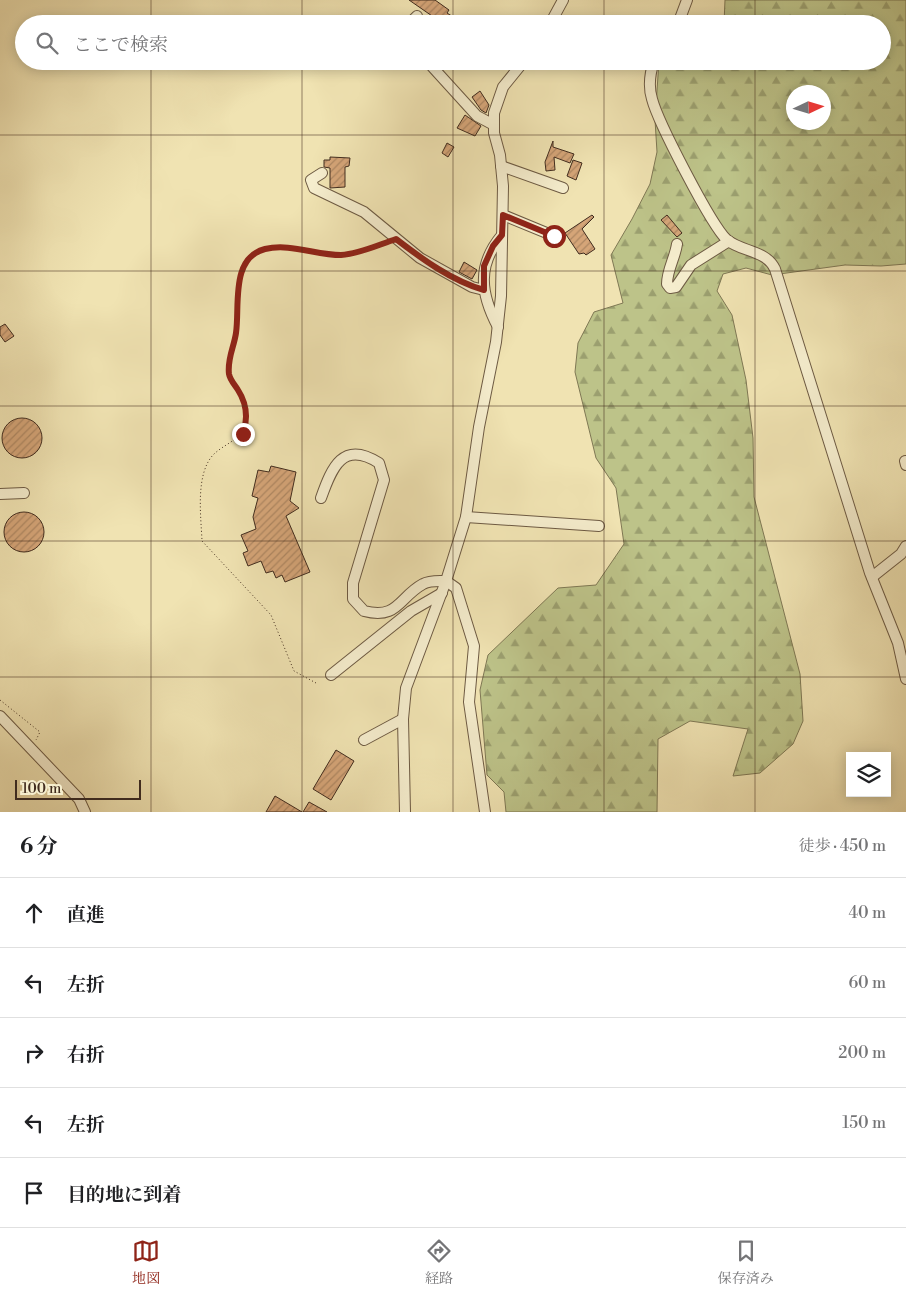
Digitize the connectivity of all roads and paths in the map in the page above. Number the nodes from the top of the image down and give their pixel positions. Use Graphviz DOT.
graph roads {
  1 [pos="563,0"];
  2 [pos="687,0"];
  3 [pos="555,15"];
  4 [pos="681,15"];
  5 [pos="435,70"];
  6 [pos="517,70"];
  7 [pos="653,70"];
  8 [pos="494,125"];
  9 [pos="501,166"];
  10 [pos="322,172"];
  11 [pos="563,188"];
  12 [pos="503,215"];
  13 [pos="502,235"];
  14 [pos="554,236"];
  15 [pos="396,239"];
  16 [pos="729,241"];
  17 [pos="677,244"];
  18 [pos="484,290"];
  19 [pos="498,328"];
  20 [pos="24,493"];
  21 [pos="0,494"];
  22 [pos="321,498"];
  23 [pos="466,517"];
  24 [pos="599,526"];
  25 [pos="906,546"];
  26 [pos="872,577"];
  27 [pos="446,580"];
  28 [pos="442,593"];
  29 [pos="332,675"];
  30 [pos="906,679"];
  31 [pos="316,682"];
  32 [pos="0,700"];
  33 [pos="0,716"];
  34 [pos="403,719"];
  35 [pos="364,740"];
  36 [pos="30,749"];
  37 [pos="85,812"];
  38 [pos="405,812"];
  39 [pos="485,812"];
  1 -- 3 [label="street"];
  2 -- 4 [label="street"];
  5 -- 8 [label="street"];
  6 -- 8 [label="street"];
  7 -- 16 [label="street"];
  8 -- 9 [label="street"];
  9 -- 11 [label="street"];
  9 -- 12 [label="street"];
  10 -- 15 [label="street"];
  12 -- 13 [label="street"];
  12 -- 14 [label="street"];
  13 -- 18 [label="street"];
  13 -- 19 [label="street"];
  15 -- 18 [label="street"];
  15 -- 31 [label="path"];
  16 -- 17 [label="street"];
  16 -- 26 [label="street"];
  18 -- 19 [label="street"];
  19 -- 23 [label="street"];
  20 -- 21 [label="street"];
  22 -- 27 [label="street"];
  23 -- 24 [label="street"];
  23 -- 27 [label="street"];
  25 -- 26 [label="street"];
  26 -- 30 [label="street"];
  27 -- 28 [label="street"];
  27 -- 39 [label="street"];
  28 -- 29 [label="street"];
  28 -- 34 [label="street"];
  32 -- 36 [label="path"];
  33 -- 36 [label="street"];
  34 -- 35 [label="street"];
  34 -- 38 [label="street"];
  36 -- 37 [label="street"];
}
